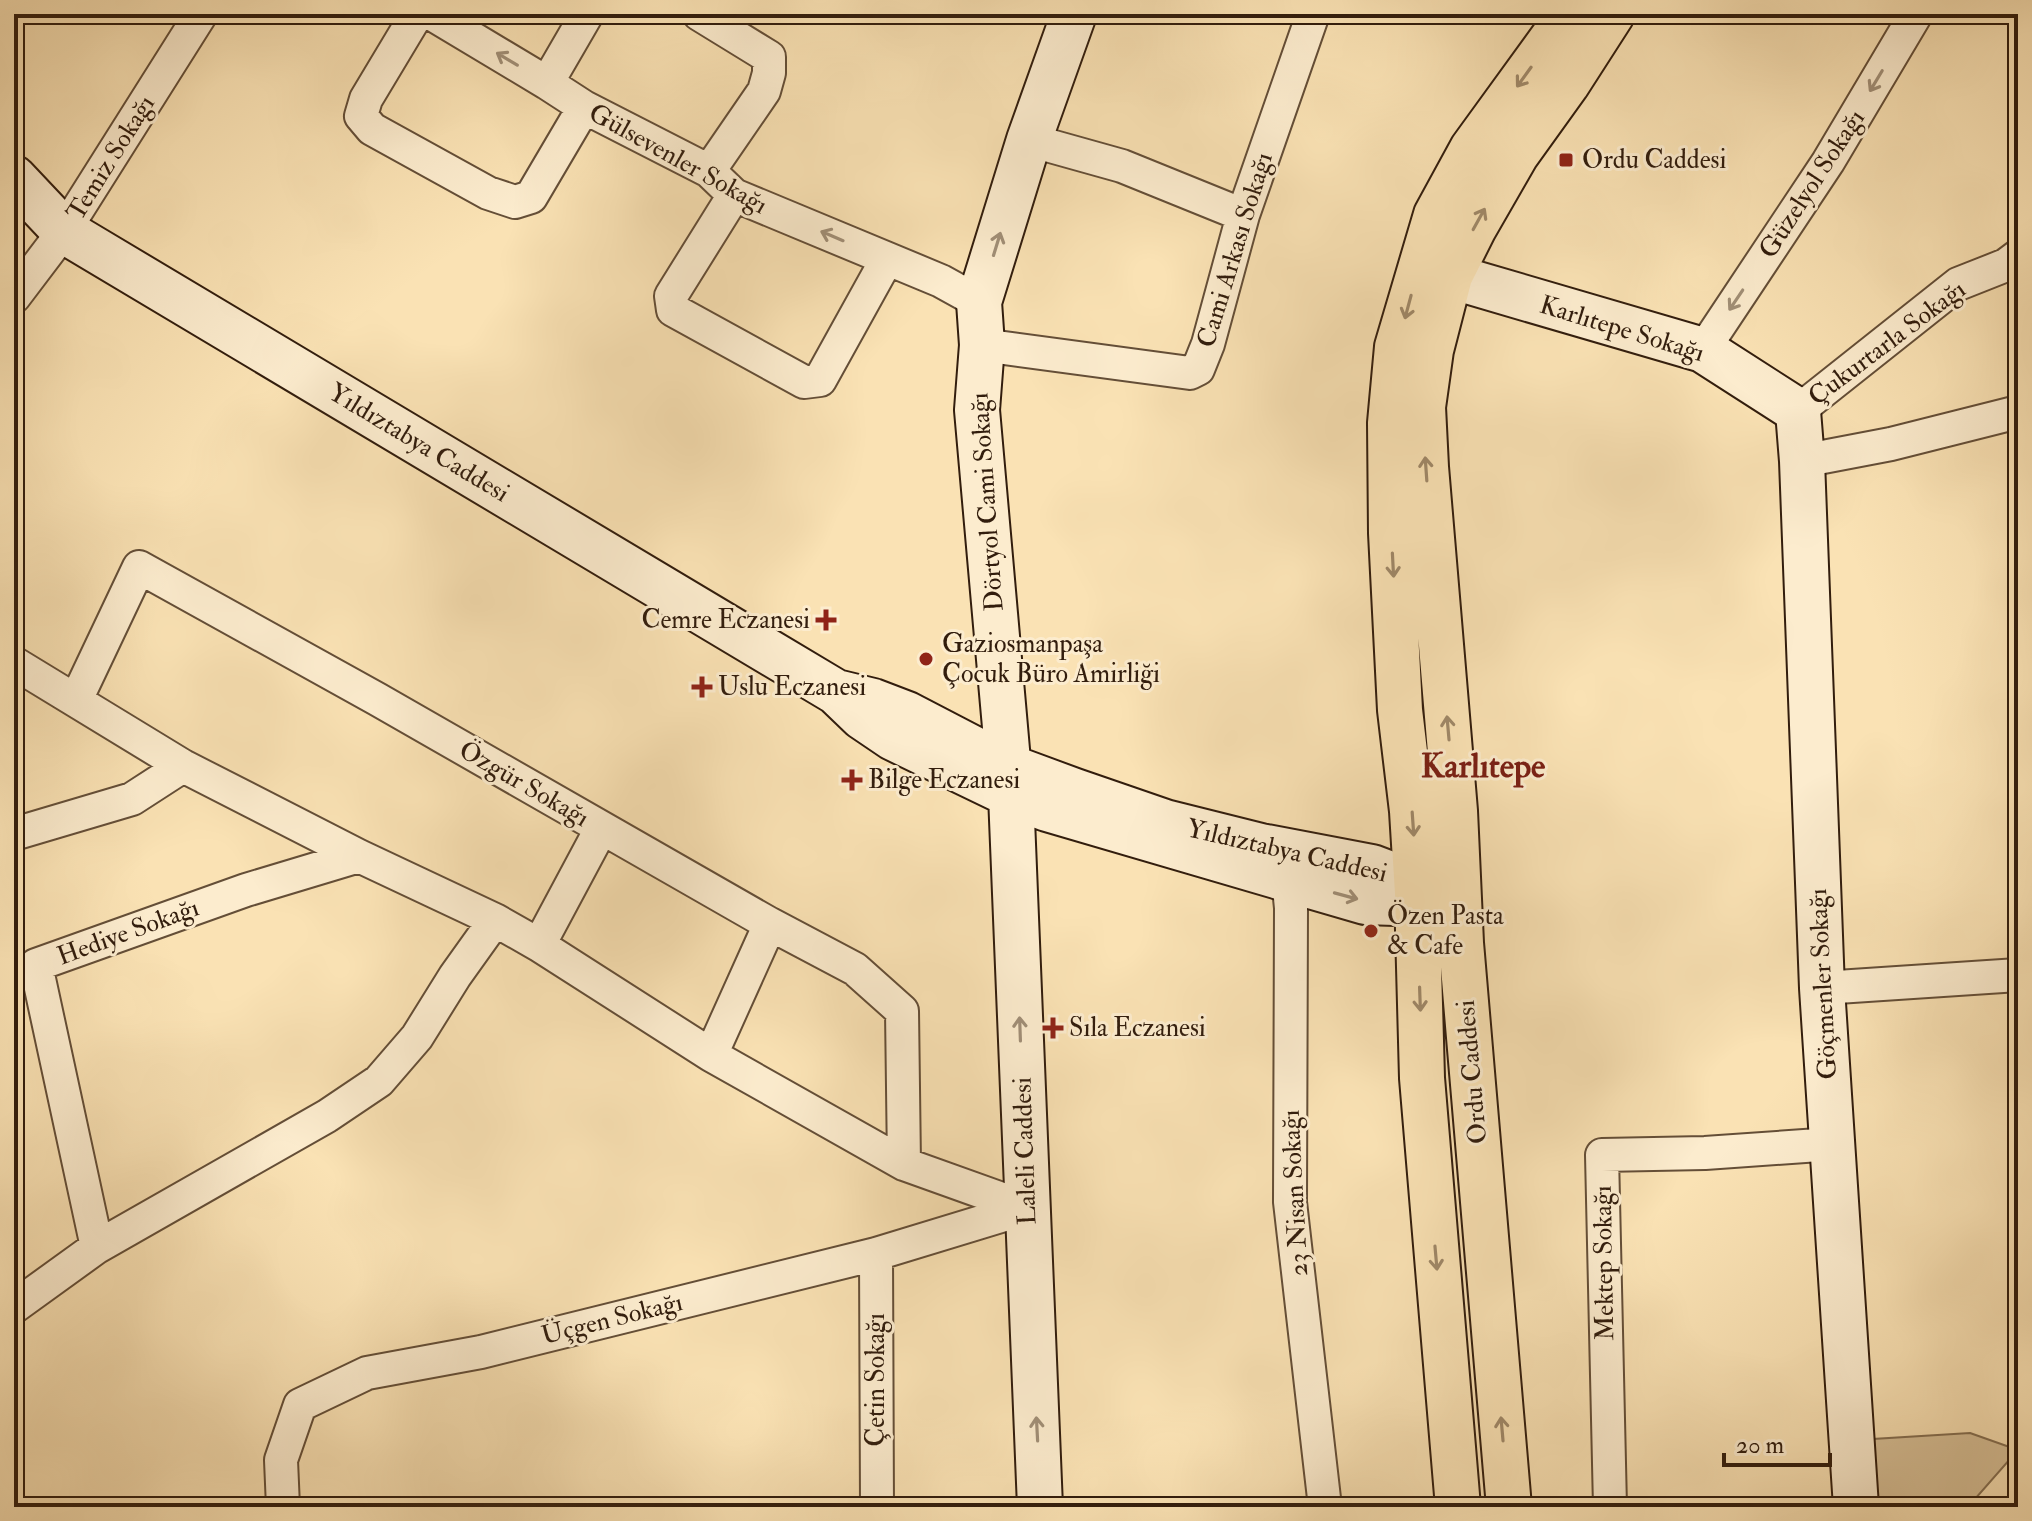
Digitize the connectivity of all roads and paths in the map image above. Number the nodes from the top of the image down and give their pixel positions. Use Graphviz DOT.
graph roads {
  1 [pos="201,14"];
  2 [pos="417,14"];
  3 [pos="432,14"];
  4 [pos="587,14"];
  5 [pos="699,14"];
  6 [pos="1074,14"];
  7 [pos="1313,14"];
  8 [pos="1570,14"];
  9 [pos="1612,14"];
  10 [pos="1916,14"];
  11 [pos="547,83"];
  12 [pos="584,107"];
  13 [pos="1029,140"];
  14 [pos="709,171"];
  15 [pos="14,178"];
  16 [pos="734,195"];
  17 [pos="1243,215"];
  18 [pos="64,231"];
  19 [pos="887,259"];
  20 [pos="2014,261"];
  21 [pos="1435,271"];
  22 [pos="14,297"];
  23 [pos="979,302"];
  24 [pos="982,345"];
  25 [pos="1703,350"];
  26 [pos="1798,411"];
  27 [pos="2018,412"];
  28 [pos="1802,461"];
  29 [pos="14,663"];
  30 [pos="76,700"];
  31 [pos="183,766"];
  32 [pos="1009,780"];
  33 [pos="601,829"];
  34 [pos="14,834"];
  35 [pos="359,856"];
  36 [pos="1288,878"];
  37 [pos="1438,891"];
  38 [pos="495,920"];
  39 [pos="770,924"];
  40 [pos="539,945"];
  41 [pos="2018,975"];
  42 [pos="1822,988"];
  43 [pos="711,1055"];
  44 [pos="1833,1144"];
  45 [pos="904,1164"];
  46 [pos="1027,1208"];
  47 [pos="97,1247"];
  48 [pos="876,1254"];
  49 [pos="14,1307"];
  50 [pos="283,1507"];
  51 [pos="877,1507"];
  52 [pos="1040,1507"];
  53 [pos="1325,1507"];
  54 [pos="1458,1507"];
  55 [pos="1509,1507"];
  56 [pos="1610,1507"];
  57 [pos="1856,1507"];
  1 -- 18 [label="street, Temiz Sokağı"];
  2 -- 12 [label="street"];
  11 -- 3 [label="street, Gülsevenler Sokağı, one-way"];
  4 -- 11 [label="street"];
  5 -- 14 [label="street"];
  6 -- 13 [label="street, Dörtyol Cami Sokağı"];
  7 -- 17 [label="street, Cami Arkası Sokağı"];
  8 -- 21 [label="main road, Ordu Caddesi, one-way"];
  21 -- 9 [label="main road, Ordu Caddesi, one-way"];
  10 -- 25 [label="street, Güzelyol Sokağı, one-way"];
  11 -- 12 [label="street, Gülsevenler Sokağı"];
  12 -- 14 [label="street, Gülsevenler Sokağı"];
  13 -- 17 [label="street"];
  23 -- 13 [label="street, Dörtyol Cami Sokağı, one-way"];
  14 -- 16 [label="street, Gülsevenler Sokağı"];
  15 -- 18 [label="street, Yıldıztabya Caddesi"];
  19 -- 16 [label="street, Gülsevenler Sokağı, one-way"];
  16 -- 19 [label="street"];
  17 -- 24 [label="street, Cami Arkası Sokağı"];
  18 -- 22 [label="street, Temiz Sokağı"];
  18 -- 32 [label="street, Yıldıztabya Caddesi"];
  19 -- 23 [label="street, Gülsevenler Sokağı"];
  20 -- 26 [label="street, Çukurtarla Sokağı"];
  21 -- 25 [label="street, Karlıtepe Sokağı"];
  21 -- 37 [label="main road, Ordu Caddesi"];
  23 -- 24 [label="street, Dörtyol Cami Sokağı"];
  24 -- 32 [label="street, Dörtyol Cami Sokağı"];
  25 -- 26 [label="street, Karlıtepe Sokağı"];
  26 -- 28 [label="street"];
  27 -- 28 [label="street"];
  28 -- 42 [label="street, Göçmenler Sokağı"];
  29 -- 30 [label="street"];
  30 -- 31 [label="street"];
  30 -- 33 [label="street, Özgür Sokağı"];
  31 -- 34 [label="street"];
  31 -- 35 [label="street"];
  32 -- 36 [label="street, Yıldıztabya Caddesi"];
  32 -- 37 [label="street, Yıldıztabya Caddesi"];
  46 -- 32 [label="street, Laleli Caddesi, one-way"];
  33 -- 39 [label="street, Özgür Sokağı"];
  33 -- 40 [label="street"];
  35 -- 38 [label="street"];
  35 -- 47 [label="street, Hediye Sokağı"];
  36 -- 37 [label="street, Yıldıztabya Caddesi, one-way"];
  36 -- 53 [label="street, 23 Nisan Sokağı"];
  37 -- 54 [label="main road, Ordu Caddesi, one-way"];
  55 -- 37 [label="main road, Ordu Caddesi, one-way"];
  38 -- 40 [label="street"];
  38 -- 47 [label="street"];
  39 -- 43 [label="street"];
  39 -- 45 [label="street, Özgür Sokağı"];
  40 -- 43 [label="street"];
  41 -- 42 [label="street"];
  42 -- 44 [label="street, Göçmenler Sokağı"];
  43 -- 45 [label="street"];
  44 -- 56 [label="street, Mektep Sokağı"];
  44 -- 57 [label="street, Göçmenler Sokağı"];
  45 -- 46 [label="street"];
  46 -- 48 [label="street, Üçgen Sokağı"];
  52 -- 46 [label="street, Laleli Caddesi, one-way"];
  47 -- 49 [label="street"];
  48 -- 50 [label="street, Üçgen Sokağı"];
  48 -- 51 [label="street, Çetin Sokağı"];
}
